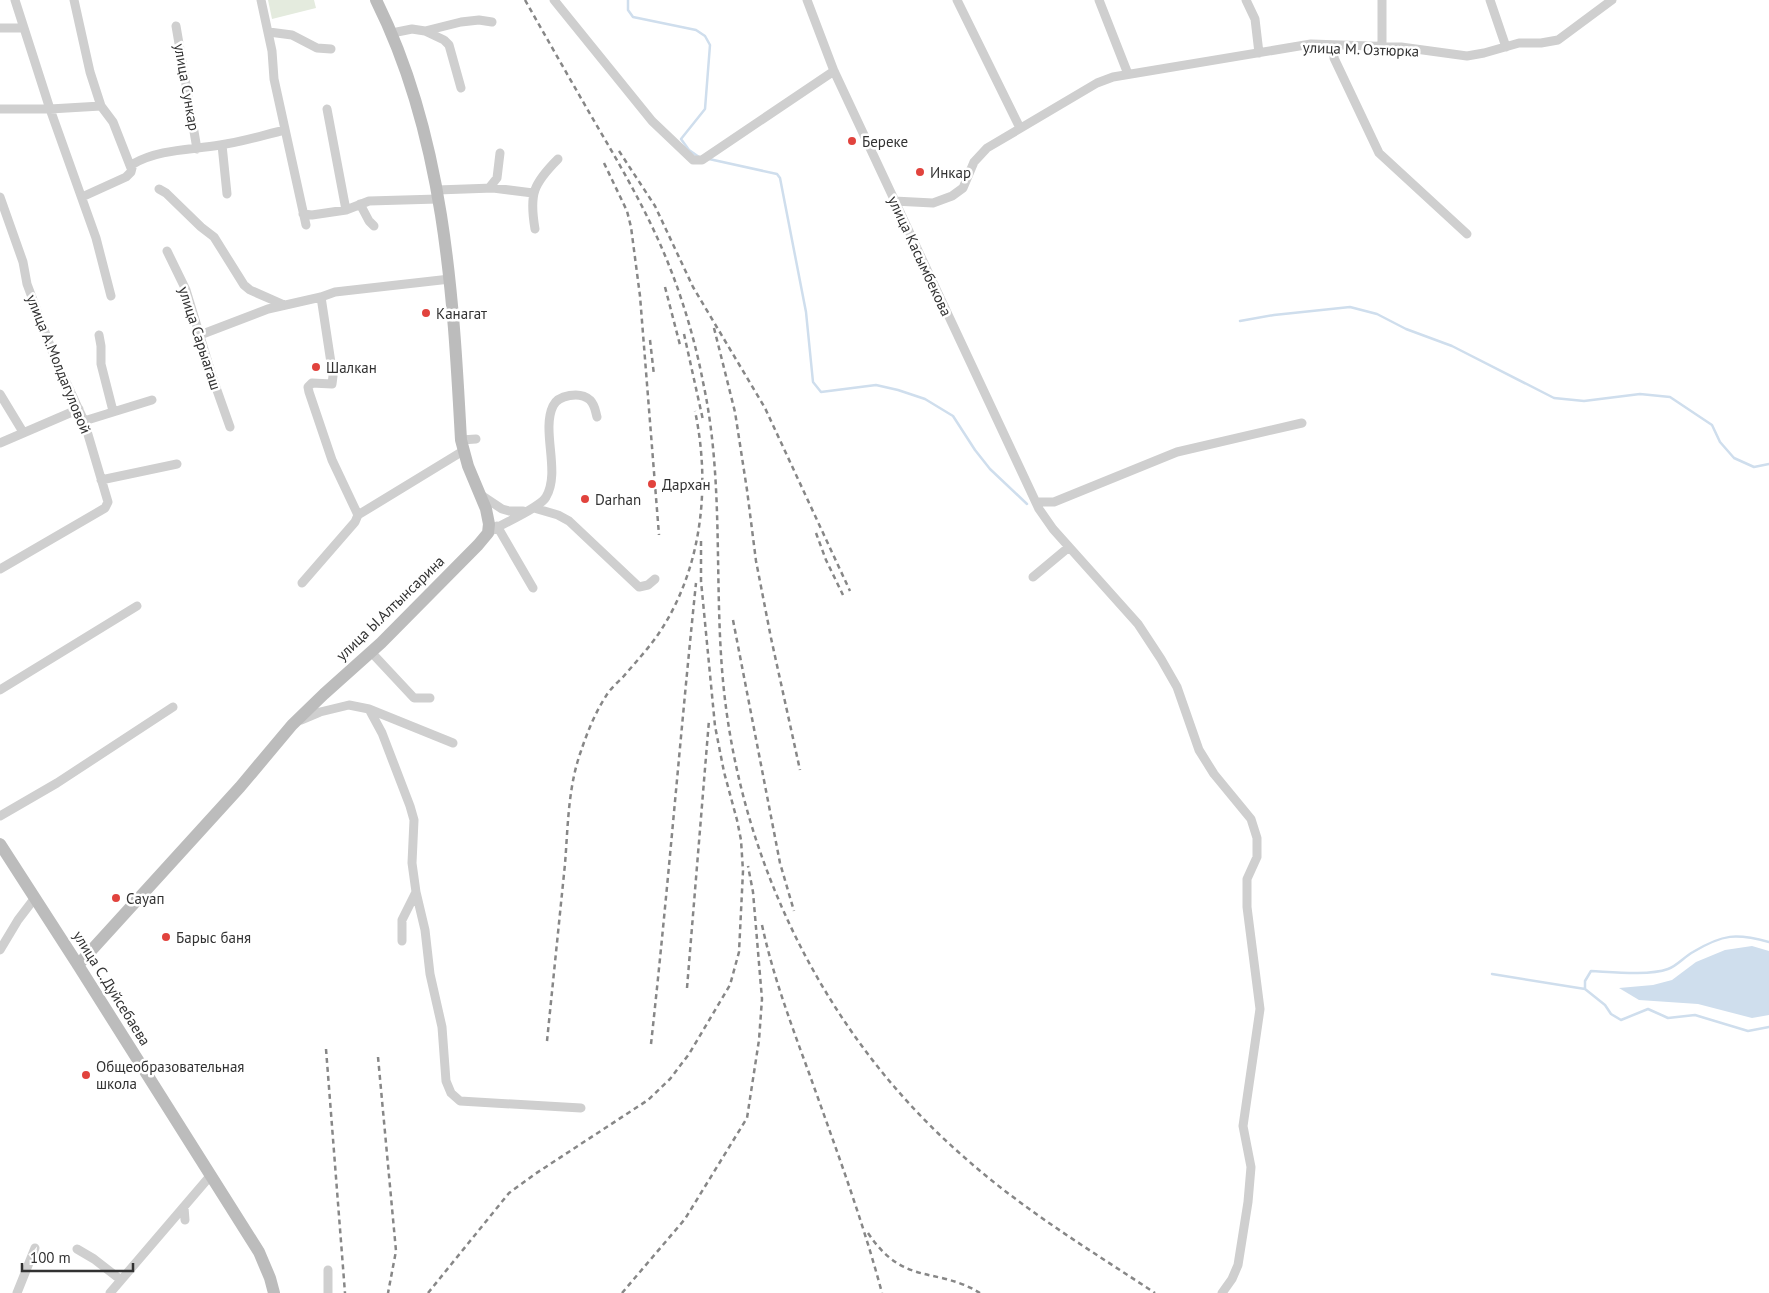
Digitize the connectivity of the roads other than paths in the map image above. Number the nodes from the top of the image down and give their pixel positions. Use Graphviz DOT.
graph roads {
  1 [pos="15,0"];
  2 [pos="74,0"];
  3 [pos="261,0"];
  4 [pos="376,0"];
  5 [pos="554,0"];
  6 [pos="807,0"];
  7 [pos="957,0"];
  8 [pos="1099,0"];
  9 [pos="1246,0"];
  10 [pos="1382,0"];
  11 [pos="1490,0"];
  12 [pos="1612,0"];
  13 [pos="492,22"];
  14 [pos="176,26"];
  15 [pos="0,28"];
  16 [pos="24,28"];
  17 [pos="269,32"];
  18 [pos="425,32"];
  19 [pos="392,33"];
  20 [pos="1334,45"];
  21 [pos="1382,46"];
  22 [pos="1506,47"];
  23 [pos="331,49"];
  24 [pos="1259,53"];
  25 [pos="834,71"];
  26 [pos="1128,74"];
  27 [pos="462,88"];
  28 [pos="101,106"];
  29 [pos="0,109"];
  30 [pos="50,109"];
  31 [pos="327,110"];
  32 [pos="1020,128"];
  33 [pos="285,130"];
  34 [pos="222,145"];
  35 [pos="197,149"];
  36 [pos="500,153"];
  37 [pos="558,159"];
  38 [pos="131,168"];
  39 [pos="489,188"];
  40 [pos="159,189"];
  41 [pos="533,193"];
  42 [pos="228,194"];
  43 [pos="438,194"];
  44 [pos="0,197"];
  45 [pos="82,197"];
  46 [pos="894,201"];
  47 [pos="360,204"];
  48 [pos="346,210"];
  49 [pos="304,214"];
  50 [pos="306,225"];
  51 [pos="374,226"];
  52 [pos="535,229"];
  53 [pos="1467,234"];
  54 [pos="167,251"];
  55 [pos="450,279"];
  56 [pos="111,296"];
  57 [pos="321,297"];
  58 [pos="282,304"];
  59 [pos="99,335"];
  60 [pos="200,335"];
  61 [pos="0,394"];
  62 [pos="152,400"];
  63 [pos="79,409"];
  64 [pos="113,411"];
  65 [pos="597,417"];
  66 [pos="84,421"];
  67 [pos="1302,424"];
  68 [pos="230,427"];
  69 [pos="23,432"];
  70 [pos="476,439"];
  71 [pos="0,443"];
  72 [pos="462,446"];
  73 [pos="177,464"];
  74 [pos="101,480"];
  75 [pos="481,495"];
  76 [pos="1037,505"];
  77 [pos="529,510"];
  78 [pos="358,515"];
  79 [pos="493,530"];
  80 [pos="1069,548"];
  81 [pos="0,569"];
  82 [pos="1033,577"];
  83 [pos="655,579"];
  84 [pos="302,582"];
  85 [pos="533,588"];
  86 [pos="137,606"];
  87 [pos="372,652"];
  88 [pos="0,690"];
  89 [pos="430,698"];
  90 [pos="174,707"];
  91 [pos="369,709"];
  92 [pos="292,725"];
  93 [pos="453,743"];
  94 [pos="0,816"];
  95 [pos="0,844"];
  96 [pos="416,892"];
  97 [pos="34,899"];
  98 [pos="402,941"];
  99 [pos="0,950"];
  100 [pos="78,965"];
  101 [pos="581,1108"];
  102 [pos="211,1175"];
  103 [pos="184,1207"];
  104 [pos="185,1220"];
  105 [pos="35,1248"];
  106 [pos="77,1249"];
  107 [pos="328,1270"];
  108 [pos="121,1280"];
  109 [pos="17,1293"];
  110 [pos="110,1293"];
  111 [pos="274,1293"];
  112 [pos="328,1293"];
  113 [pos="1222,1293"];
  1 -- 16 [label="street"];
  2 -- 28 [label="street"];
  3 -- 17 [label="street"];
  4 -- 19 [label="street"];
  5 -- 25 [label="street"];
  6 -- 25 [label="street, улица Касымбекова"];
  7 -- 32 [label="street"];
  8 -- 26 [label="street"];
  9 -- 24 [label="street"];
  10 -- 21 [label="street"];
  11 -- 22 [label="street"];
  12 -- 22 [label="street, улица М. Озтюрка"];
  13 -- 18 [label="street"];
  14 -- 35 [label="street, улица Сункар"];
  15 -- 16 [label="street"];
  16 -- 30 [label="street"];
  17 -- 23 [label="street"];
  17 -- 33 [label="street"];
  18 -- 19 [label="street"];
  18 -- 27 [label="street"];
  19 -- 43 [label="street"];
  20 -- 21 [label="street, улица М. Озтюрка"];
  20 -- 24 [label="street, улица М. Озтюрка"];
  20 -- 53 [label="street"];
  21 -- 22 [label="street, улица М. Озтюрка"];
  24 -- 26 [label="street, улица М. Озтюрка"];
  25 -- 46 [label="street, улица Касымбекова"];
  26 -- 32 [label="street, улица М. Озтюрка"];
  28 -- 30 [label="street"];
  28 -- 38 [label="street"];
  29 -- 30 [label="street"];
  30 -- 45 [label="street"];
  31 -- 48 [label="street"];
  32 -- 46 [label="street, улица М. Озтюрка"];
  33 -- 34 [label="street"];
  33 -- 49 [label="street"];
  34 -- 35 [label="street"];
  34 -- 42 [label="street"];
  35 -- 38 [label="street"];
  36 -- 39 [label="street"];
  37 -- 41 [label="street"];
  38 -- 45 [label="street"];
  39 -- 41 [label="street"];
  39 -- 43 [label="street"];
  40 -- 58 [label="street"];
  41 -- 52 [label="street"];
  43 -- 47 [label="street"];
  43 -- 55 [label="street"];
  44 -- 63 [label="street, улица А.Молдагуловой"];
  45 -- 56 [label="street"];
  46 -- 76 [label="street, улица Касымбекова"];
  47 -- 48 [label="street"];
  47 -- 51 [label="street"];
  48 -- 49 [label="street"];
  49 -- 50 [label="street"];
  54 -- 60 [label="street, улица Сарыагаш"];
  55 -- 57 [label="street"];
  55 -- 72 [label="street"];
  57 -- 58 [label="street"];
  57 -- 78 [label="street"];
  58 -- 60 [label="street"];
  59 -- 64 [label="street"];
  60 -- 68 [label="street, улица Сарыагаш"];
  61 -- 69 [label="street"];
  62 -- 64 [label="street"];
  63 -- 66 [label="street, улица А.Молдагуловой"];
  63 -- 69 [label="street"];
  64 -- 66 [label="street"];
  65 -- 77 [label="street"];
  66 -- 74 [label="street, улица А.Молдагуловой"];
  67 -- 76 [label="street"];
  69 -- 71 [label="street"];
  70 -- 72 [label="street"];
  72 -- 75 [label="street"];
  72 -- 78 [label="street"];
  73 -- 74 [label="street"];
  74 -- 81 [label="street, улица А.Молдагуловой"];
  75 -- 77 [label="street"];
  75 -- 79 [label="street"];
  76 -- 80 [label="street, улица Касымбекова"];
  77 -- 79 [label="street"];
  77 -- 83 [label="street"];
  78 -- 84 [label="street"];
  79 -- 85 [label="street"];
  79 -- 87 [label="street, улица Ы.Алтынсарина"];
  80 -- 82 [label="street"];
  80 -- 113 [label="street, улица Касымбекова"];
  86 -- 88 [label="street"];
  87 -- 89 [label="street"];
  87 -- 92 [label="street, улица Ы.Алтынсарина"];
  90 -- 94 [label="street"];
  91 -- 92 [label="street"];
  91 -- 93 [label="street"];
  91 -- 96 [label="street"];
  92 -- 100 [label="street, улица Ы.Алтынсарина"];
  95 -- 97 [label="street, улица С.Дуйсебаева"];
  96 -- 98 [label="street"];
  96 -- 101 [label="street"];
  97 -- 99 [label="street"];
  97 -- 100 [label="street, улица С.Дуйсебаева"];
  100 -- 102 [label="street, улица С.Дуйсебаева"];
  102 -- 103 [label="street"];
  102 -- 111 [label="street, улица С.Дуйсебаева"];
  103 -- 104 [label="street"];
  103 -- 108 [label="street"];
  105 -- 109 [label="street"];
  106 -- 108 [label="street"];
  107 -- 112 [label="street"];
  108 -- 110 [label="street"];
}
